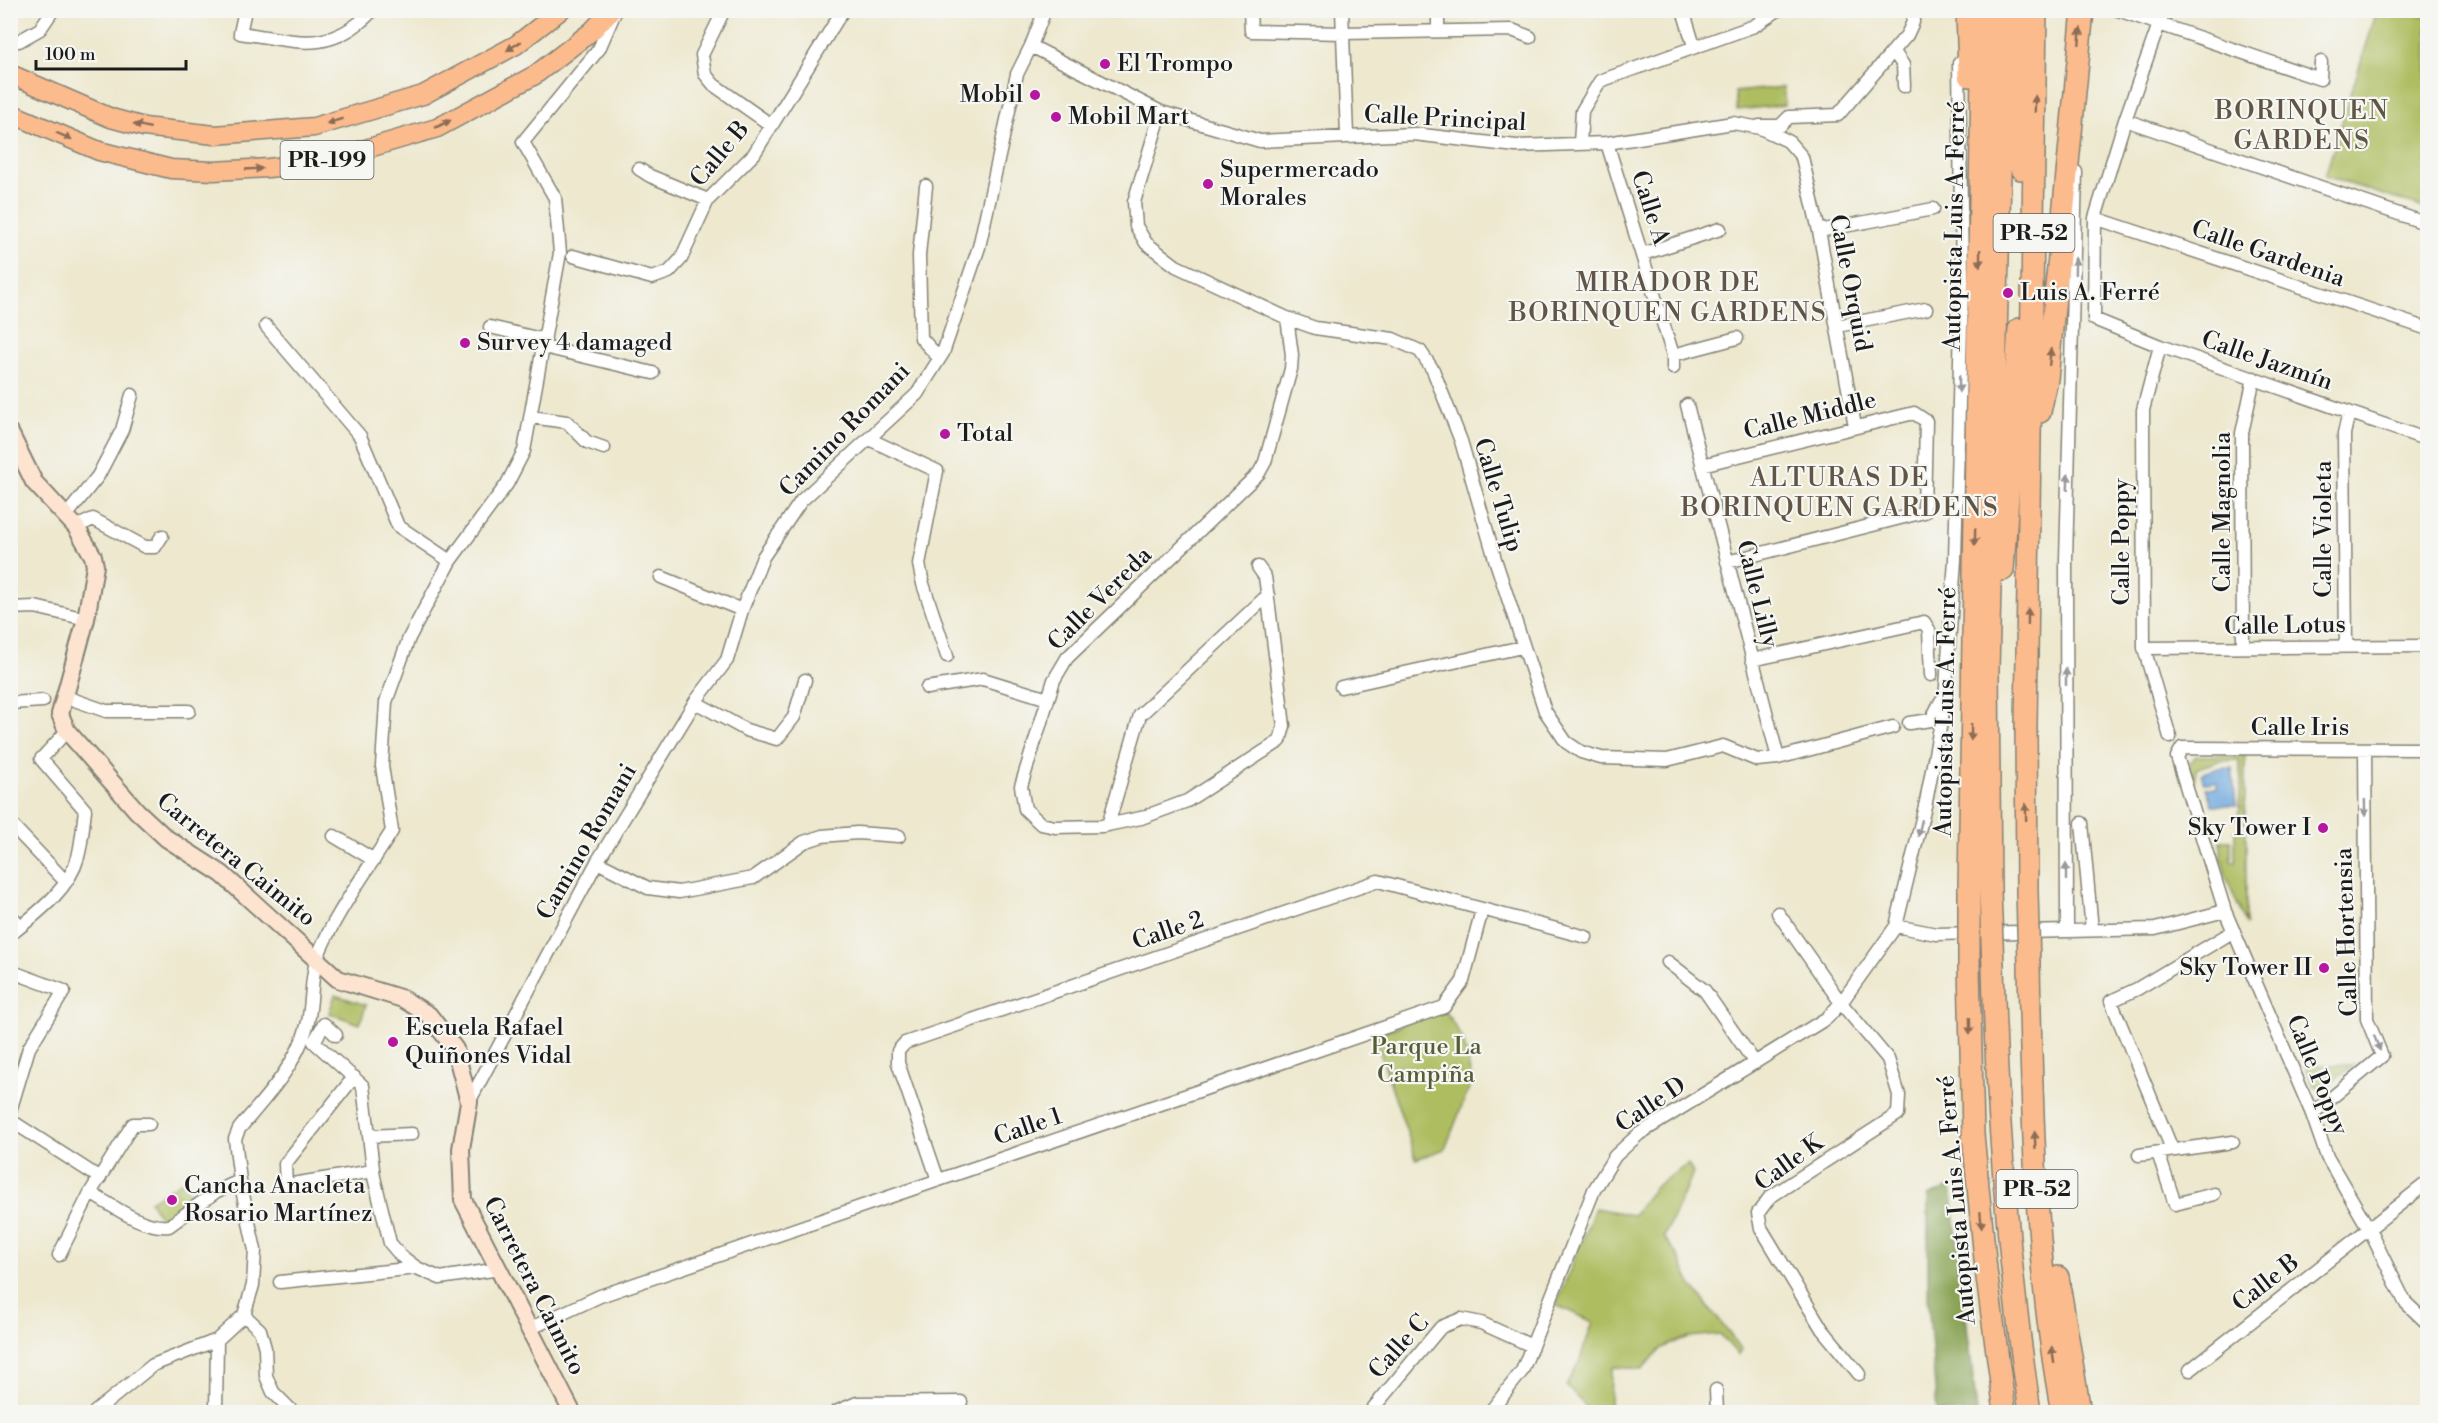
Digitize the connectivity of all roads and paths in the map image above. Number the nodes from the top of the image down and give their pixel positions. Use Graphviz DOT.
graph roads {
  1 [pos="54,10"];
  2 [pos="245,10"];
  3 [pos="561,10"];
  4 [pos="614,10"];
  5 [pos="724,10"];
  6 [pos="843,10"];
  7 [pos="1045,10"];
  8 [pos="1250,10"];
  9 [pos="1342,10"];
  10 [pos="1438,10"];
  11 [pos="1683,10"];
  12 [pos="1778,10"];
  13 [pos="1914,10"];
  14 [pos="1959,10"];
  15 [pos="1967,10"];
  16 [pos="1983,10"];
  17 [pos="2004,10"];
  18 [pos="2018,10"];
  19 [pos="2036,10"];
  20 [pos="2083,10"];
  21 [pos="2118,10"];
  22 [pos="2164,10"];
  23 [pos="371,12"];
  24 [pos="2159,25"];
  25 [pos="1438,30"];
  26 [pos="1343,33"];
  27 [pos="1530,37"];
  28 [pos="10,40"];
  29 [pos="1031,46"];
  30 [pos="1694,46"];
  31 [pos="1894,52"];
  32 [pos="2321,62"];
  33 [pos="10,74"];
  34 [pos="1904,86"];
  35 [pos="1161,112"];
  36 [pos="10,113"];
  37 [pos="2125,120"];
  38 [pos="771,125"];
  39 [pos="1749,126"];
  40 [pos="1347,135"];
  41 [pos="2071,136"];
  42 [pos="1580,143"];
  43 [pos="1607,143"];
  44 [pos="1796,151"];
  45 [pos="639,169"];
  46 [pos="926,186"];
  47 [pos="708,200"];
  48 [pos="1933,209"];
  49 [pos="1980,213"];
  50 [pos="2095,218"];
  51 [pos="2427,224"];
  52 [pos="1720,229"];
  53 [pos="1819,231"];
  54 [pos="1643,254"];
  55 [pos="573,256"];
  56 [pos="1926,309"];
  57 [pos="1287,318"];
  58 [pos="1837,326"];
  59 [pos="266,327"];
  60 [pos="490,327"];
  61 [pos="2427,329"];
  62 [pos="1737,338"];
  63 [pos="544,344"];
  64 [pos="2160,346"];
  65 [pos="1673,355"];
  66 [pos="939,358"];
  67 [pos="1674,368"];
  68 [pos="653,374"];
  69 [pos="2254,378"];
  70 [pos="132,395"];
  71 [pos="1687,405"];
  72 [pos="2349,412"];
  73 [pos="531,417"];
  74 [pos="1855,426"];
  75 [pos="10,434"];
  76 [pos="869,439"];
  77 [pos="2427,440"];
  78 [pos="604,448"];
  79 [pos="2031,456"];
  80 [pos="1702,465"];
  81 [pos="71,522"];
  82 [pos="162,536"];
  83 [pos="450,561"];
  84 [pos="1727,562"];
  85 [pos="1257,567"];
  86 [pos="661,577"];
  87 [pos="1268,595"];
  88 [pos="10,608"];
  89 [pos="742,610"];
  90 [pos="86,619"];
  91 [pos="2346,646"];
  92 [pos="2427,646"];
  93 [pos="1522,647"];
  94 [pos="2243,647"];
  95 [pos="2144,648"];
  96 [pos="947,656"];
  97 [pos="1752,660"];
  98 [pos="1931,675"];
  99 [pos="805,680"];
  100 [pos="1341,687"];
  101 [pos="927,688"];
  102 [pos="1945,693"];
  103 [pos="63,696"];
  104 [pos="1048,699"];
  105 [pos="43,701"];
  106 [pos="695,702"];
  107 [pos="10,703"];
  108 [pos="189,711"];
  109 [pos="1909,723"];
  110 [pos="1893,728"];
  111 [pos="66,731"];
  112 [pos="2170,737"];
  113 [pos="2365,749"];
  114 [pos="2427,749"];
  115 [pos="2177,757"];
  116 [pos="1778,758"];
  117 [pos="1990,762"];
  118 [pos="10,823"];
  119 [pos="2082,823"];
  120 [pos="1108,825"];
  121 [pos="334,836"];
  122 [pos="899,836"];
  123 [pos="374,860"];
  124 [pos="597,862"];
  125 [pos="66,882"];
  126 [pos="1482,910"];
  127 [pos="2225,911"];
  128 [pos="1778,913"];
  129 [pos="10,915"];
  130 [pos="21,926"];
  131 [pos="1896,926"];
  132 [pos="2067,930"];
  133 [pos="2092,930"];
  134 [pos="2234,931"];
  135 [pos="10,935"];
  136 [pos="1586,937"];
  137 [pos="317,959"];
  138 [pos="1668,962"];
  139 [pos="18,974"];
  140 [pos="1841,1002"];
  141 [pos="336,1035"];
  142 [pos="1755,1063"];
  143 [pos="354,1077"];
  144 [pos="469,1102"];
  145 [pos="10,1111"];
  146 [pos="2312,1114"];
  147 [pos="10,1120"];
  148 [pos="149,1124"];
  149 [pos="412,1134"];
  150 [pos="369,1136"];
  151 [pos="2233,1142"];
  152 [pos="2172,1149"];
  153 [pos="2158,1153"];
  154 [pos="2139,1155"];
  155 [pos="373,1171"];
  156 [pos="100,1178"];
  157 [pos="938,1180"];
  158 [pos="240,1181"];
  159 [pos="2427,1182"];
  160 [pos="90,1193"];
  161 [pos="2214,1194"];
  162 [pos="2038,1204"];
  163 [pos="2369,1229"];
  164 [pos="59,1255"];
  165 [pos="417,1268"];
  166 [pos="499,1269"];
  167 [pos="280,1282"];
  168 [pos="244,1315"];
  169 [pos="2427,1324"];
  170 [pos="529,1329"];
  171 [pos="217,1340"];
  172 [pos="1532,1346"];
  173 [pos="2190,1371"];
  174 [pos="1859,1374"];
  175 [pos="1716,1390"];
  176 [pos="961,1402"];
  177 [pos="95,1413"];
  178 [pos="216,1413"];
  179 [pos="293,1413"];
  180 [pos="572,1413"];
  181 [pos="836,1413"];
  182 [pos="1370,1413"];
  183 [pos="1490,1413"];
  184 [pos="1717,1413"];
  185 [pos="2006,1413"];
  186 [pos="2030,1413"];
  187 [pos="2062,1413"];
  188 [pos="2080,1413"];
  1 -- 28 [label="street"];
  2 -- 23 [label="street"];
  3 -- 33 [label="main road, PR-199, one-way"];
  36 -- 4 [label="main road, PR-199, one-way"];
  4 -- 63 [label="street"];
  5 -- 38 [label="street"];
  6 -- 38 [label="street, Calle B"];
  7 -- 29 [label="street, Camino Romani"];
  8 -- 26 [label="street"];
  9 -- 26 [label="street"];
  10 -- 25 [label="street"];
  11 -- 30 [label="street"];
  12 -- 30 [label="street"];
  13 -- 31 [label="street"];
  14 -- 102 [label="street, one-way"];
  15 -- 49 [label="highway"];
  16 -- 49 [label="highway, Autopista Luis A. Ferré / PR-52"];
  17 -- 117 [label="highway"];
  18 -- 117 [label="highway"];
  79 -- 19 [label="highway, PR-52, one-way"];
  41 -- 20 [label="highway, one-way"];
  21 -- 24 [label="street"];
  22 -- 24 [label="street"];
  24 -- 32 [label="street"];
  24 -- 37 [label="street"];
  25 -- 26 [label="street"];
  25 -- 27 [label="street"];
  26 -- 40 [label="street"];
  29 -- 35 [label="street, Calle Principal"];
  29 -- 66 [label="street, Camino Romani"];
  30 -- 42 [label="street"];
  31 -- 34 [label="street"];
  31 -- 39 [label="street"];
  35 -- 40 [label="street, Calle Principal"];
  35 -- 57 [label="street, Calle Tulip"];
  37 -- 50 [label="street"];
  37 -- 51 [label="street"];
  38 -- 47 [label="street, Calle B"];
  39 -- 43 [label="street, Calle Principal"];
  39 -- 44 [label="street, Calle Principal"];
  40 -- 42 [label="street, Calle Principal"];
  79 -- 41 [label="highway, one-way"];
  132 -- 41 [label="street, one-way"];
  42 -- 43 [label="street, Calle Principal"];
  43 -- 54 [label="street, Calle A"];
  44 -- 53 [label="street, Calle Orquid"];
  45 -- 47 [label="street"];
  46 -- 66 [label="street"];
  47 -- 55 [label="street, Calle B"];
  48 -- 53 [label="street"];
  49 -- 185 [label="highway, Autopista Luis A. Ferré / PR-52, one-way, bridge"];
  50 -- 61 [label="street, Calle Gardenia"];
  50 -- 64 [label="street, Calle Jazmín"];
  52 -- 54 [label="street"];
  53 -- 58 [label="street, Calle Orquid"];
  54 -- 65 [label="street, Calle A"];
  56 -- 58 [label="street"];
  57 -- 93 [label="street, Calle Tulip"];
  57 -- 104 [label="street, Calle Vereda"];
  58 -- 74 [label="street, Calle Orquid"];
  59 -- 83 [label="street"];
  60 -- 63 [label="street"];
  62 -- 65 [label="street"];
  63 -- 68 [label="street"];
  63 -- 73 [label="street"];
  64 -- 69 [label="street, Calle Jazmín"];
  64 -- 95 [label="street, Calle Poppy"];
  65 -- 67 [label="street, Calle A"];
  66 -- 76 [label="street, Camino Romani"];
  69 -- 72 [label="street, Calle Jazmín"];
  69 -- 94 [label="street, Calle Magnolia"];
  70 -- 81 [label="street"];
  71 -- 80 [label="street, Calle Lilly"];
  72 -- 77 [label="street, Calle Jazmín"];
  72 -- 91 [label="street, Calle Violeta"];
  73 -- 78 [label="street"];
  73 -- 83 [label="street"];
  74 -- 80 [label="street, Calle Middle"];
  74 -- 84 [label="street, Calle Middle"];
  75 -- 81 [label="street"];
  76 -- 89 [label="street, Camino Romani"];
  76 -- 96 [label="street"];
  162 -- 79 [label="highway, PR-52, one-way, bridge"];
  80 -- 84 [label="street, Calle Lilly"];
  81 -- 82 [label="street"];
  81 -- 90 [label="street"];
  83 -- 123 [label="street"];
  84 -- 97 [label="street, Calle Lilly"];
  85 -- 87 [label="street, Calle Vereda"];
  86 -- 89 [label="street"];
  87 -- 120 [label="street"];
  87 -- 120 [label="street, Calle Vereda"];
  88 -- 90 [label="street"];
  89 -- 106 [label="street, Camino Romani"];
  90 -- 103 [label="street"];
  91 -- 92 [label="street, Calle Lotus"];
  91 -- 94 [label="street, Calle Lotus"];
  93 -- 100 [label="street"];
  93 -- 116 [label="street, Calle Tulip"];
  94 -- 95 [label="street, Calle Lotus"];
  95 -- 112 [label="street, Calle Poppy"];
  97 -- 98 [label="street"];
  97 -- 116 [label="street, Calle Lilly"];
  99 -- 106 [label="street"];
  101 -- 104 [label="street"];
  102 -- 109 [label="street"];
  102 -- 131 [label="street, one-way"];
  103 -- 108 [label="street"];
  103 -- 111 [label="street"];
  104 -- 120 [label="street, Calle Vereda"];
  105 -- 107 [label="street"];
  106 -- 124 [label="street, Camino Romani"];
  110 -- 116 [label="street, Calle Tulip"];
  111 -- 125 [label="street"];
  111 -- 137 [label="street, Carretera Caimito"];
  113 -- 114 [label="street, Calle Iris"];
  113 -- 115 [label="street, Calle Iris"];
  113 -- 146 [label="street, Calle Hortensia, one-way"];
  115 -- 127 [label="street, Calle Poppy"];
  117 -- 186 [label="highway, bridge"];
  118 -- 125 [label="street"];
  119 -- 133 [label="street"];
  121 -- 123 [label="street"];
  122 -- 124 [label="street"];
  123 -- 137 [label="street"];
  124 -- 144 [label="street, Camino Romani"];
  125 -- 130 [label="street"];
  126 -- 136 [label="street, Calle 2"];
  126 -- 157 [label="street, Calle 1"];
  126 -- 157 [label="street, Calle 2"];
  127 -- 133 [label="street"];
  127 -- 134 [label="street, Calle Poppy"];
  128 -- 140 [label="street"];
  129 -- 130 [label="street"];
  130 -- 135 [label="street"];
  131 -- 132 [label="street"];
  131 -- 140 [label="street, Calle D"];
  132 -- 133 [label="street"];
  134 -- 146 [label="street, Calle Poppy"];
  134 -- 152 [label="street"];
  137 -- 144 [label="street, Carretera Caimito"];
  137 -- 158 [label="street"];
  138 -- 142 [label="street"];
  139 -- 145 [label="street"];
  140 -- 142 [label="street, Calle D"];
  140 -- 174 [label="street, Calle K"];
  141 -- 143 [label="street"];
  142 -- 172 [label="street, Calle D"];
  143 -- 150 [label="street"];
  143 -- 155 [label="street"];
  144 -- 166 [label="street, Carretera Caimito"];
  146 -- 163 [label="street, Calle Poppy"];
  147 -- 156 [label="street"];
  148 -- 156 [label="street"];
  149 -- 150 [label="street"];
  150 -- 155 [label="street"];
  151 -- 152 [label="street"];
  152 -- 153 [label="street"];
  153 -- 154 [label="street"];
  153 -- 161 [label="street"];
  155 -- 165 [label="street"];
  156 -- 160 [label="street"];
  157 -- 170 [label="street, Calle 1"];
  158 -- 160 [label="street"];
  158 -- 168 [label="street"];
  159 -- 163 [label="street"];
  160 -- 164 [label="street"];
  187 -- 162 [label="highway, PR-52, one-way"];
  162 -- 188 [label="highway"];
  163 -- 169 [label="street, Calle Poppy"];
  163 -- 173 [label="street, Calle B"];
  165 -- 166 [label="street"];
  165 -- 167 [label="street"];
  166 -- 170 [label="street, Carretera Caimito"];
  168 -- 171 [label="street"];
  168 -- 179 [label="street"];
  170 -- 180 [label="street, Carretera Caimito"];
  171 -- 177 [label="street"];
  171 -- 178 [label="street"];
  172 -- 182 [label="street, Calle C"];
  172 -- 183 [label="street, Calle D"];
  175 -- 184 [label="street"];
  176 -- 181 [label="street"];
}
